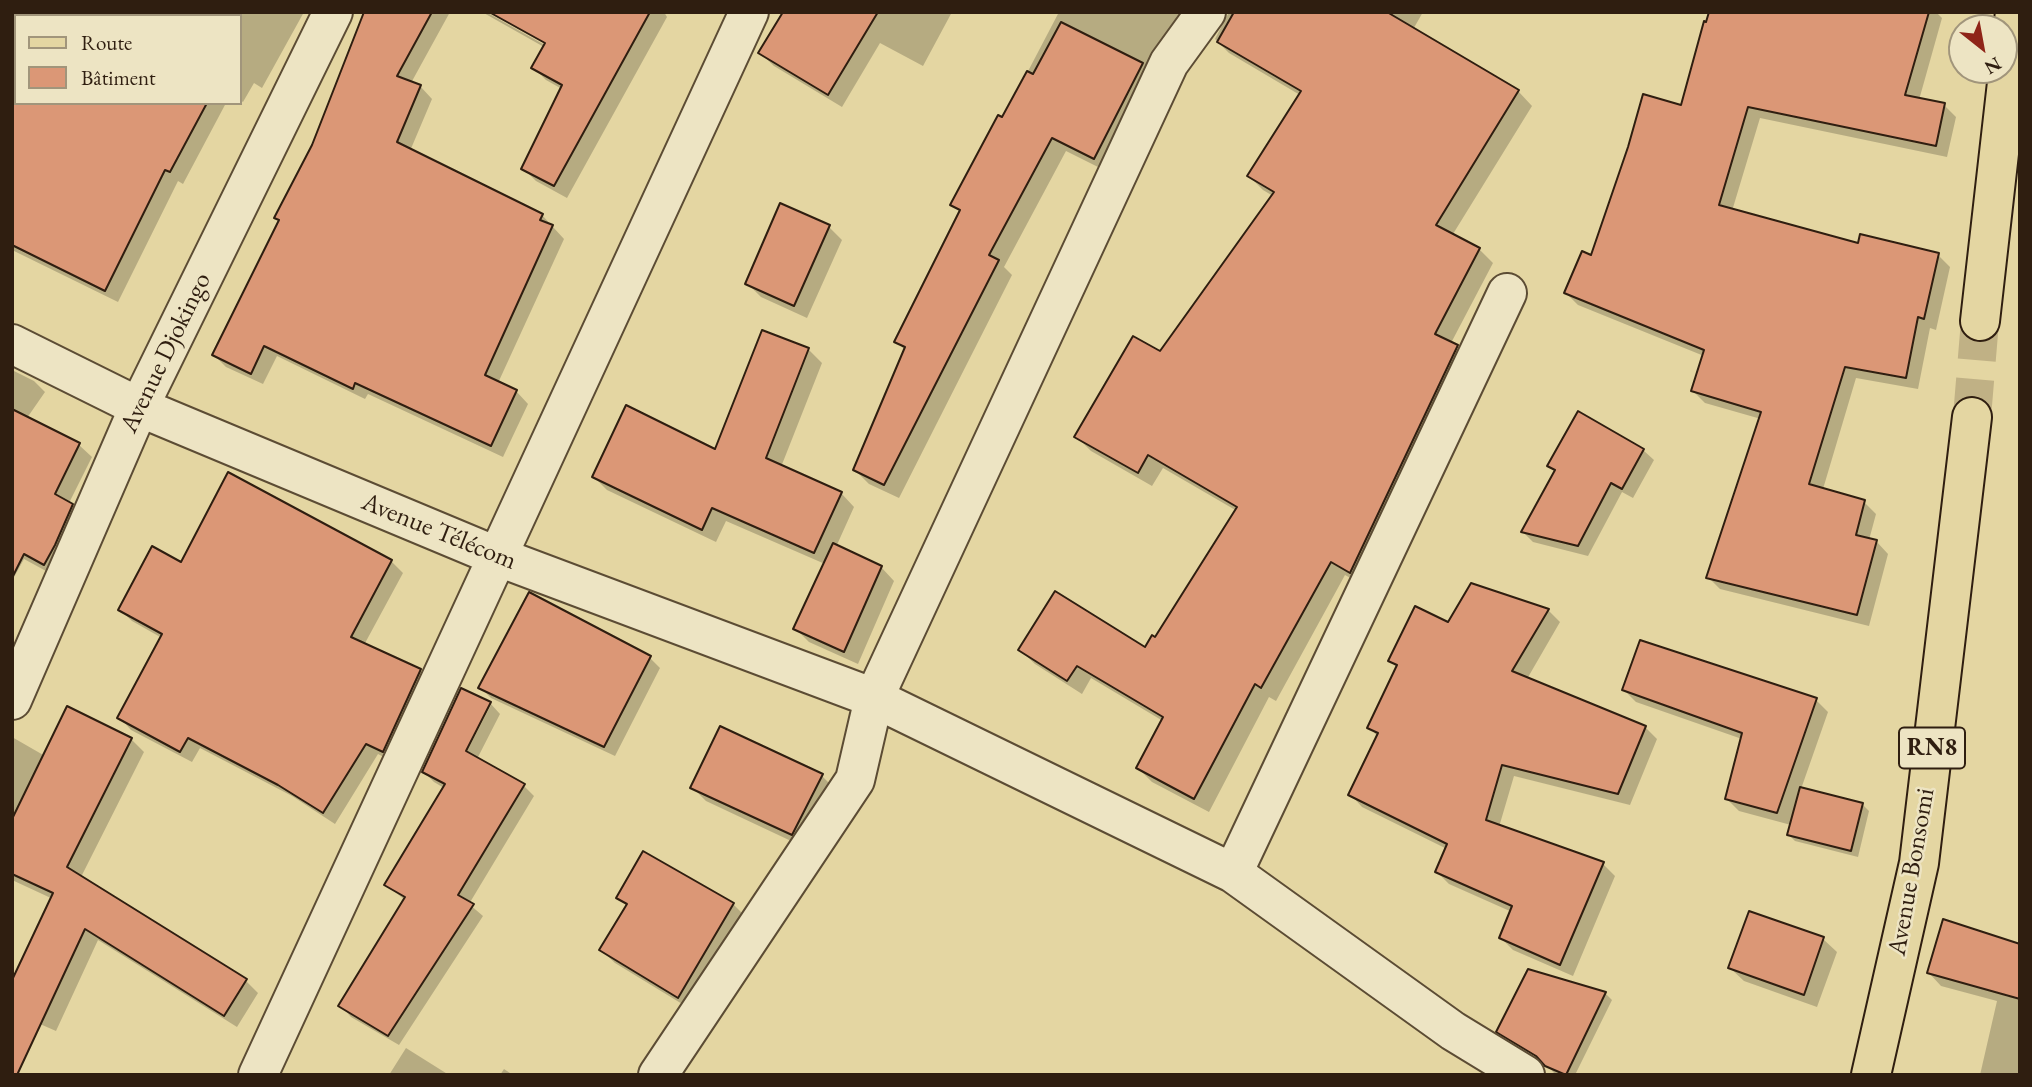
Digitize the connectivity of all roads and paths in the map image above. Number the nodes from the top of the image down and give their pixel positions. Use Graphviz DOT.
graph roads {
  1 [pos="333,12"];
  2 [pos="749,12"];
  3 [pos="1206,12"];
  4 [pos="2015,12"];
  5 [pos="1507,293"];
  6 [pos="1980,321"];
  7 [pos="12,344"];
  8 [pos="139,407"];
  9 [pos="1972,417"];
  10 [pos="496,556"];
  11 [pos="874,698"];
  12 [pos="12,700"];
  13 [pos="1233,873"];
  14 [pos="258,1075"];
  15 [pos="658,1075"];
  16 [pos="1525,1075"];
  17 [pos="1871,1075"];
  1 -- 8 [label="street, Avenue Djokingo"];
  2 -- 10 [label="street"];
  3 -- 11 [label="street"];
  4 -- 6 [label="main road"];
  5 -- 13 [label="street"];
  7 -- 8 [label="street, Avenue Télécom"];
  8 -- 10 [label="street, Avenue Télécom"];
  8 -- 12 [label="street, Avenue Djokingo"];
  9 -- 17 [label="main road, Avenue Bonsomi / RN8"];
  10 -- 11 [label="street, Avenue Télécom"];
  10 -- 14 [label="street"];
  11 -- 13 [label="street, Avenue Télécom"];
  11 -- 15 [label="street"];
  13 -- 16 [label="street, Avenue Télécom"];
}
